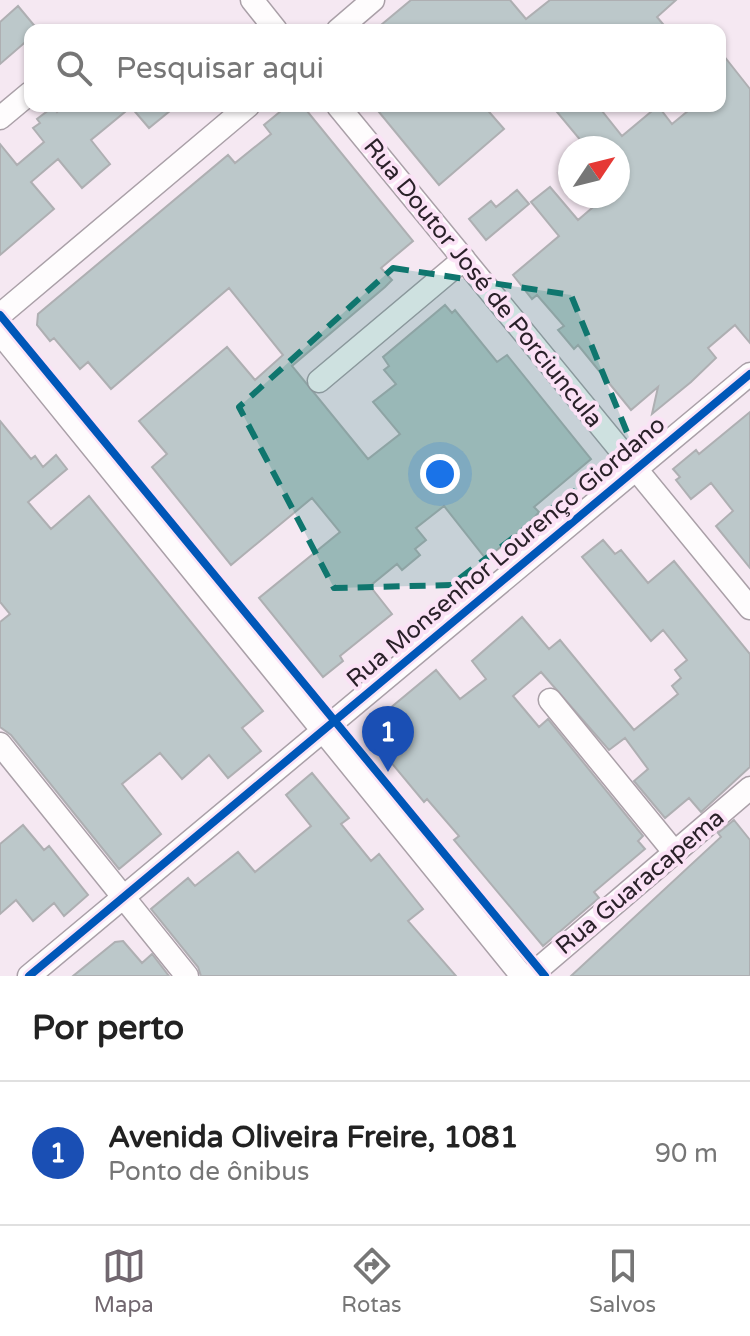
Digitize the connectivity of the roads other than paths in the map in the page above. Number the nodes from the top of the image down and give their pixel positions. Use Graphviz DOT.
graph roads {
  1 [pos="252,0"];
  2 [pos="373,0"];
  3 [pos="271,24"];
  4 [pos="345,24"];
  5 [pos="24,98"];
  6 [pos="241,112"];
  7 [pos="343,112"];
  8 [pos="0,118"];
  9 [pos="464,259"];
  10 [pos="0,315"];
  11 [pos="0,333"];
  12 [pos="750,374"];
  13 [pos="319,381"];
  14 [pos="637,469"];
  15 [pos="750,608"];
  16 [pos="550,700"];
  17 [pos="322,733"];
  18 [pos="0,744"];
  19 [pos="750,788"];
  20 [pos="675,853"];
  21 [pos="125,898"];
  22 [pos="29,976"];
  23 [pos="187,976"];
  24 [pos="522,976"];
  25 [pos="530,976"];
  1 -- 3 [label="street"];
  2 -- 4 [label="street"];
  5 -- 8 [label="street"];
  6 -- 10 [label="street"];
  7 -- 9 [label="street, Rua Doutor José de Porciuncula"];
  9 -- 13 [label="street"];
  9 -- 14 [label="street, Rua Doutor José de Porciuncula"];
  11 -- 17 [label="street"];
  12 -- 14 [label="street, Rua Monsenhor Lourenço Giordano"];
  14 -- 15 [label="street, Rua Doutor José de Porciuncula"];
  14 -- 17 [label="street, Rua Monsenhor Lourenço Giordano"];
  16 -- 20 [label="street"];
  17 -- 21 [label="street, Rua Monsenhor Lourenço Giordano"];
  17 -- 24 [label="street"];
  18 -- 21 [label="street"];
  19 -- 20 [label="street, Rua Guaracapema"];
  20 -- 25 [label="street, Rua Guaracapema"];
  21 -- 22 [label="street, Rua Monsenhor Lourenço Giordano"];
  21 -- 23 [label="street"];
}
